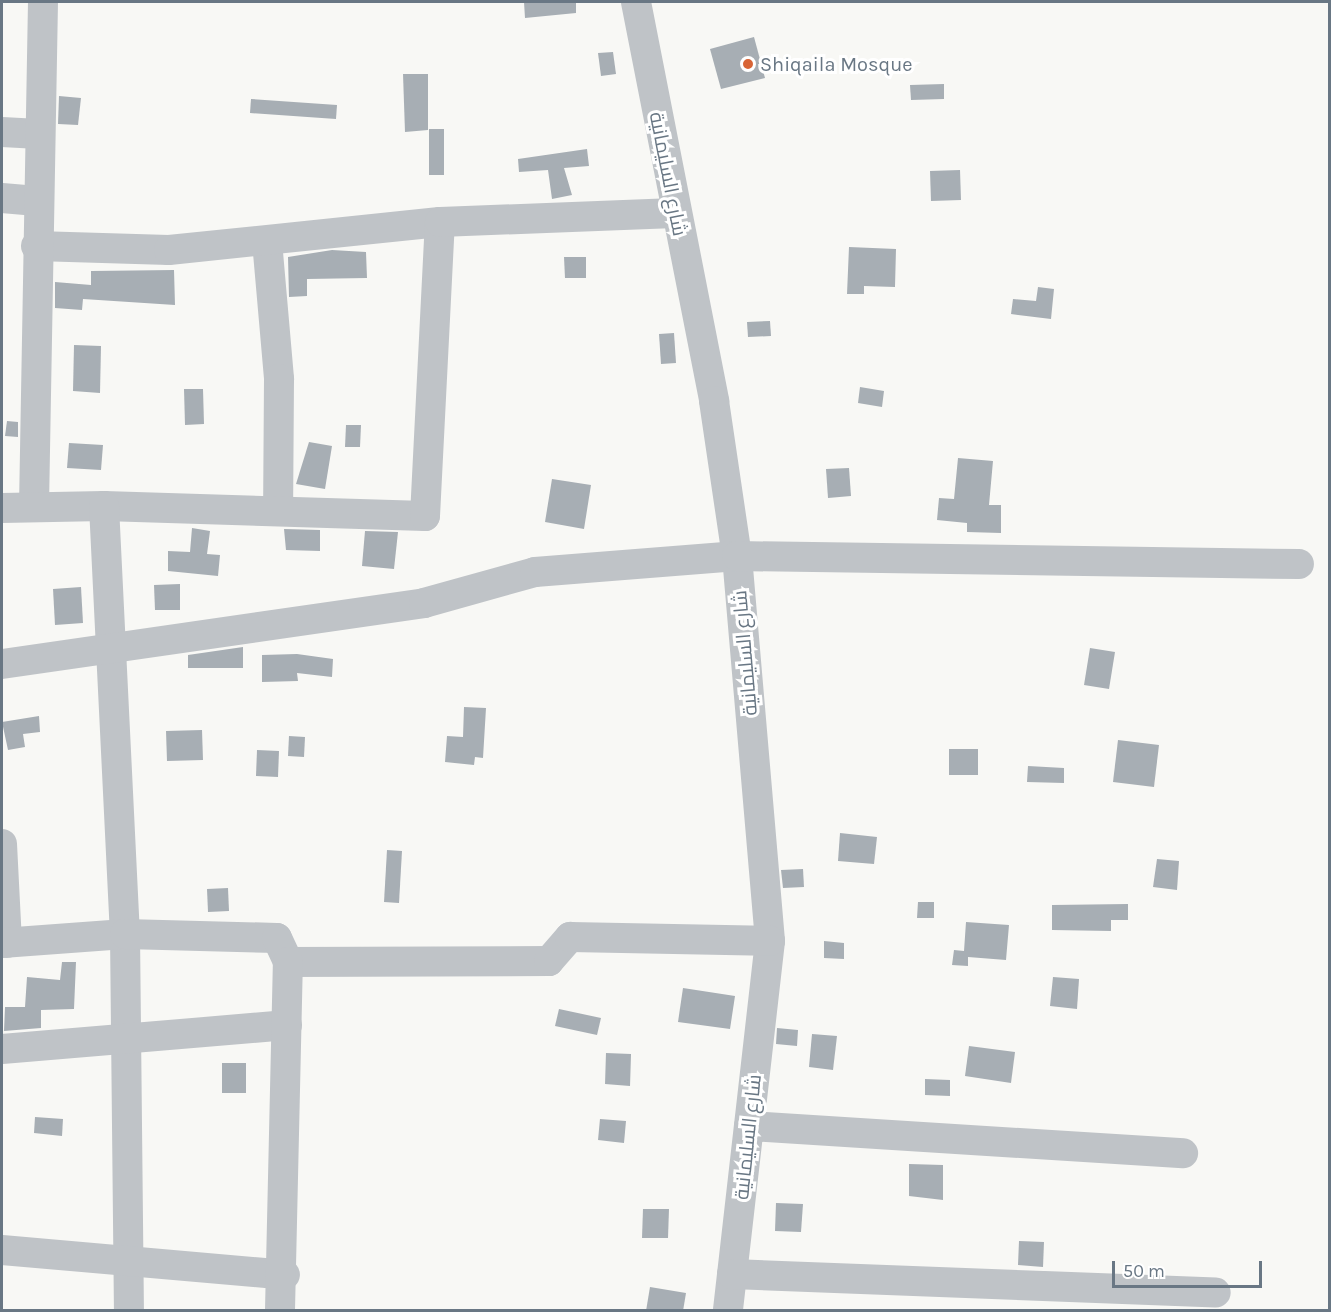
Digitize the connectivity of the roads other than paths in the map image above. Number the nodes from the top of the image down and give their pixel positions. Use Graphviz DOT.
graph roads {
  1 [pos="43,2"];
  2 [pos="636,2"];
  3 [pos="2,132"];
  4 [pos="39,134"];
  5 [pos="2,198"];
  6 [pos="37,201"];
  7 [pos="675,213"];
  8 [pos="440,222"];
  9 [pos="267,241"];
  10 [pos="36,246"];
  11 [pos="104,506"];
  12 [pos="34,507"];
  13 [pos="2,508"];
  14 [pos="278,511"];
  15 [pos="736,556"];
  16 [pos="1299,564"];
  17 [pos="111,649"];
  18 [pos="2,664"];
  19 [pos="2,844"];
  20 [pos="124,934"];
  21 [pos="770,941"];
  22 [pos="4,943"];
  23 [pos="288,962"];
  24 [pos="287,1025"];
  25 [pos="126,1042"];
  26 [pos="2,1049"];
  27 [pos="749,1126"];
  28 [pos="1183,1153"];
  29 [pos="2,1250"];
  30 [pos="128,1263"];
  31 [pos="732,1274"];
  32 [pos="285,1275"];
  33 [pos="1216,1293"];
  34 [pos="129,1311"];
  35 [pos="280,1311"];
  36 [pos="728,1311"];
  1 -- 4 [label="street"];
  2 -- 7 [label="street, شارع السليمانية"];
  3 -- 4 [label="street"];
  4 -- 6 [label="street"];
  5 -- 6 [label="street"];
  6 -- 10 [label="street"];
  7 -- 8 [label="street"];
  7 -- 15 [label="street, شارع السليمانية"];
  8 -- 9 [label="street"];
  8 -- 14 [label="street"];
  9 -- 10 [label="street"];
  9 -- 14 [label="street"];
  10 -- 12 [label="street"];
  11 -- 12 [label="street"];
  11 -- 14 [label="street"];
  11 -- 17 [label="street"];
  12 -- 13 [label="street"];
  15 -- 16 [label="street"];
  15 -- 17 [label="street"];
  15 -- 21 [label="street, شارع السليمانية"];
  17 -- 18 [label="street"];
  17 -- 20 [label="street"];
  19 -- 22 [label="street"];
  20 -- 22 [label="street"];
  20 -- 23 [label="street"];
  20 -- 25 [label="street"];
  21 -- 23 [label="street"];
  21 -- 27 [label="street, شارع السليمانية"];
  23 -- 24 [label="street"];
  24 -- 25 [label="street"];
  24 -- 32 [label="street"];
  25 -- 26 [label="street"];
  25 -- 30 [label="street"];
  27 -- 28 [label="street"];
  27 -- 31 [label="street, شارع السليمانية"];
  29 -- 30 [label="street"];
  30 -- 32 [label="street"];
  30 -- 34 [label="street"];
  31 -- 33 [label="street"];
  31 -- 36 [label="street, شارع السليمانية"];
  32 -- 35 [label="street"];
}
